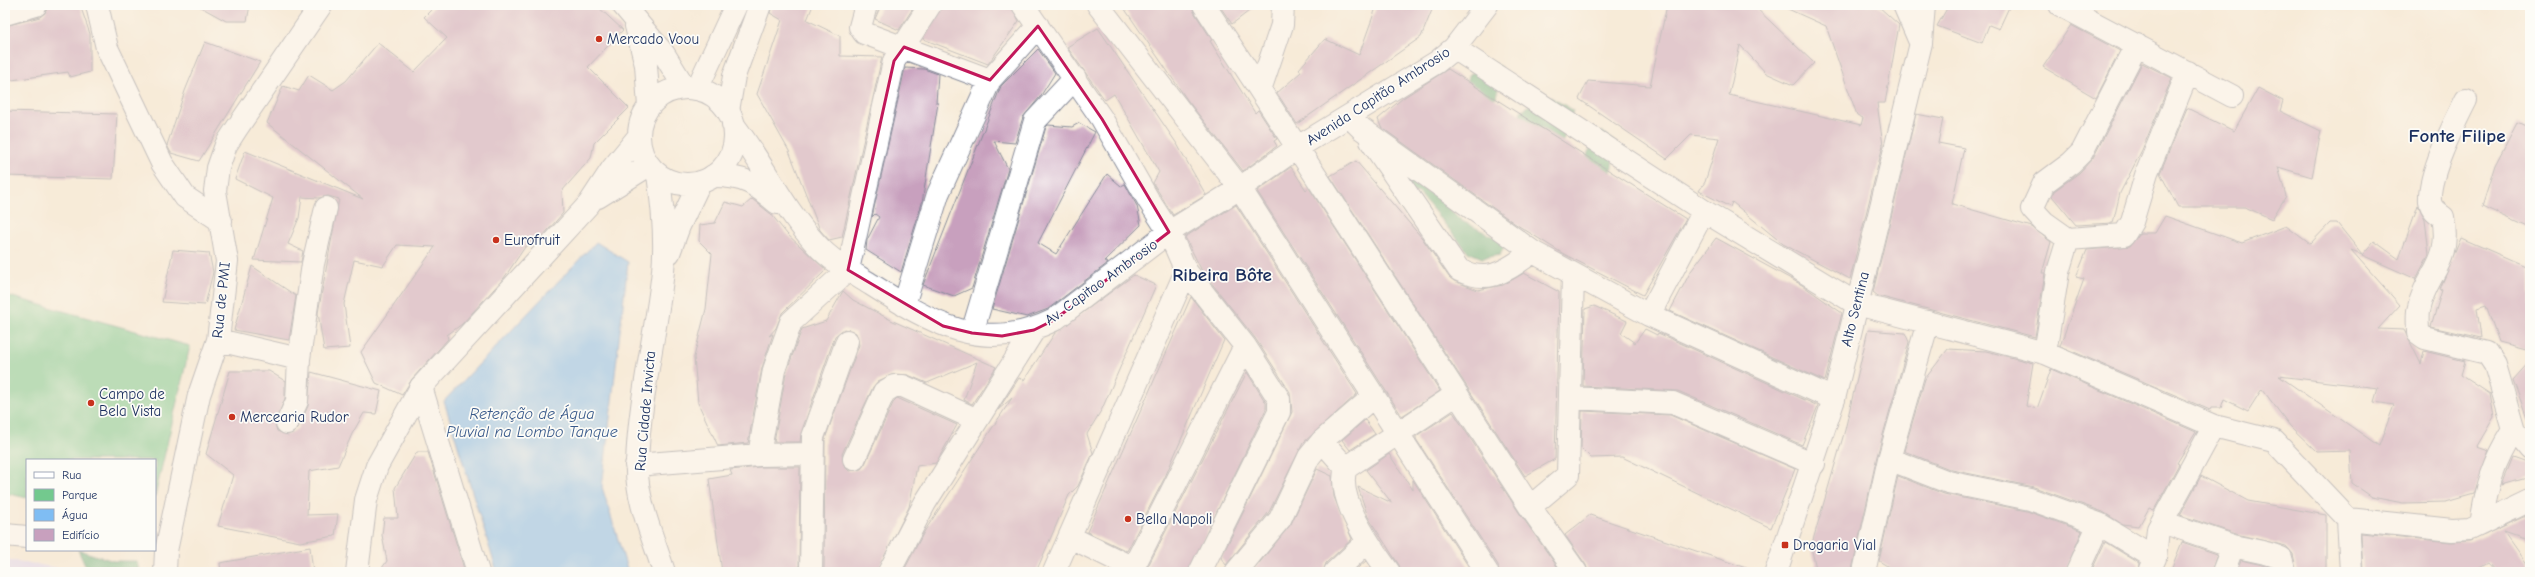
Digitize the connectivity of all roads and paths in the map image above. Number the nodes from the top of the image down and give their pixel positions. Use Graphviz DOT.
graph roads {
  1 [pos="36,5"];
  2 [pos="97,5"];
  3 [pos="321,5"];
  4 [pos="736,5"];
  5 [pos="760,5"];
  6 [pos="866,5"];
  7 [pos="930,5"];
  8 [pos="1023,5"];
  9 [pos="1098,5"];
  10 [pos="1204,5"];
  11 [pos="1283,5"];
  12 [pos="1487,5"];
  13 [pos="1904,5"];
  14 [pos="1924,5"];
  15 [pos="2060,5"];
  16 [pos="629,13"];
  17 [pos="5,14"];
  18 [pos="1038,26"];
  19 [pos="1921,43"];
  20 [pos="2137,45"];
  21 [pos="904,47"];
  22 [pos="1454,48"];
  23 [pos="2188,72"];
  24 [pos="1075,78"];
  25 [pos="990,80"];
  26 [pos="691,88"];
  27 [pos="1260,90"];
  28 [pos="2232,96"];
  29 [pos="2466,100"];
  30 [pos="649,107"];
  31 [pos="731,118"];
  32 [pos="1356,122"];
  33 [pos="639,136"];
  34 [pos="1298,147"];
  35 [pos="653,170"];
  36 [pos="707,179"];
  37 [pos="1240,188"];
  38 [pos="589,204"];
  39 [pos="326,208"];
  40 [pos="1704,211"];
  41 [pos="795,218"];
  42 [pos="221,221"];
  43 [pos="1169,232"];
  44 [pos="2068,239"];
  45 [pos="1533,252"];
  46 [pos="848,270"];
  47 [pos="663,271"];
  48 [pos="1186,271"];
  49 [pos="1573,274"];
  50 [pos="1857,304"];
  51 [pos="904,305"];
  52 [pos="1649,315"];
  53 [pos="1928,322"];
  54 [pos="1034,330"];
  55 [pos="972,333"];
  56 [pos="218,340"];
  57 [pos="847,341"];
  58 [pos="1245,346"];
  59 [pos="2045,353"];
  60 [pos="299,359"];
  61 [pos="421,387"];
  62 [pos="1457,394"];
  63 [pos="1374,396"];
  64 [pos="1570,398"];
  65 [pos="1834,399"];
  66 [pos="977,420"];
  67 [pos="287,423"];
  68 [pos="2214,426"];
  69 [pos="2514,430"];
  70 [pos="1398,434"];
  71 [pos="1322,441"];
  72 [pos="2530,449"];
  73 [pos="812,454"];
  74 [pos="759,455"];
  75 [pos="854,459"];
  76 [pos="1889,459"];
  77 [pos="1814,464"];
  78 [pos="636,465"];
  79 [pos="1346,468"];
  80 [pos="2530,500"];
  81 [pos="1530,507"];
  82 [pos="2348,519"];
  83 [pos="2162,522"];
  84 [pos="2099,524"];
  85 [pos="2481,524"];
  86 [pos="5,535"];
  87 [pos="26,537"];
  88 [pos="1070,537"];
  89 [pos="1367,542"];
  90 [pos="2233,546"];
  91 [pos="161,558"];
  92 [pos="2152,565"];
  93 [pos="1132,570"];
  94 [pos="357,572"];
  95 [pos="478,572"];
  96 [pos="664,572"];
  97 [pos="811,572"];
  98 [pos="889,572"];
  99 [pos="1054,572"];
  100 [pos="1200,572"];
  101 [pos="1236,572"];
  102 [pos="1335,572"];
  103 [pos="1389,572"];
  104 [pos="1487,572"];
  105 [pos="1576,572"];
  106 [pos="1777,572"];
  107 [pos="1866,572"];
  108 [pos="2077,572"];
  109 [pos="2223,572"];
  110 [pos="2285,572"];
  111 [pos="2351,572"];
  1 -- 17 [label="street"];
  2 -- 42 [label="street"];
  3 -- 42 [label="street, Rua de PMI"];
  4 -- 26 [label="street"];
  5 -- 31 [label="street"];
  6 -- 21 [label="street"];
  7 -- 21 [label="street"];
  8 -- 18 [label="street"];
  9 -- 37 [label="street"];
  10 -- 27 [label="street"];
  11 -- 27 [label="street"];
  12 -- 22 [label="street, Avenida Capitão Ambrosio"];
  13 -- 19 [label="street"];
  14 -- 19 [label="street, Alto Sentina"];
  15 -- 20 [label="street"];
  16 -- 26 [label="street"];
  16 -- 30 [label="street"];
  18 -- 24 [label="street"];
  18 -- 25 [label="street"];
  19 -- 50 [label="street, Alto Sentina"];
  20 -- 23 [label="street"];
  20 -- 44 [label="street"];
  21 -- 25 [label="street"];
  21 -- 46 [label="street"];
  22 -- 32 [label="street, Avenida Capitão Ambrosio"];
  22 -- 40 [label="street"];
  23 -- 28 [label="street"];
  23 -- 44 [label="street"];
  24 -- 43 [label="street"];
  24 -- 55 [label="street"];
  25 -- 51 [label="street"];
  26 -- 30 [label="street"];
  26 -- 31 [label="street"];
  27 -- 34 [label="street"];
  29 -- 69 [label="street"];
  30 -- 33 [label="street"];
  31 -- 36 [label="street"];
  31 -- 41 [label="street, Av. Capitao Ambrosio"];
  32 -- 34 [label="street, Avenida Capitão Ambrosio"];
  32 -- 45 [label="street"];
  32 -- 45 [label="street"];
  33 -- 35 [label="street"];
  33 -- 38 [label="street"];
  34 -- 37 [label="street, Av. Capitao Ambrosio"];
  34 -- 62 [label="street"];
  35 -- 36 [label="street"];
  35 -- 38 [label="street"];
  35 -- 47 [label="street, Rua Cidade Invicta"];
  36 -- 41 [label="street, Av. Capitao Ambrosio"];
  36 -- 47 [label="street, Rua Cidade Invicta"];
  37 -- 43 [label="street, Av. Capitao Ambrosio"];
  37 -- 63 [label="street"];
  38 -- 61 [label="street"];
  39 -- 60 [label="street"];
  40 -- 50 [label="street"];
  40 -- 52 [label="street"];
  41 -- 46 [label="street, Av. Capitao Ambrosio"];
  42 -- 56 [label="street, Rua de PMI"];
  43 -- 48 [label="street"];
  43 -- 54 [label="street, Av. Capitao Ambrosio"];
  44 -- 59 [label="street"];
  45 -- 49 [label="street"];
  46 -- 51 [label="street, Av. Capitao Ambrosio"];
  46 -- 74 [label="street"];
  47 -- 78 [label="street, Rua Cidade Invicta"];
  48 -- 58 [label="street"];
  48 -- 88 [label="street"];
  49 -- 52 [label="street"];
  49 -- 64 [label="street"];
  50 -- 53 [label="street"];
  50 -- 65 [label="street, Alto Sentina"];
  51 -- 55 [label="street, Av. Capitao Ambrosio"];
  52 -- 65 [label="street"];
  53 -- 59 [label="street"];
  53 -- 76 [label="street"];
  54 -- 55 [label="street, Av. Capitao Ambrosio"];
  54 -- 66 [label="street"];
  56 -- 60 [label="street"];
  56 -- 91 [label="street, Rua de PMI"];
  57 -- 73 [label="street"];
  58 -- 93 [label="street"];
  58 -- 100 [label="street"];
  59 -- 68 [label="street"];
  60 -- 67 [label="street"];
  61 -- 94 [label="street"];
  61 -- 95 [label="street"];
  62 -- 70 [label="street"];
  62 -- 81 [label="street"];
  63 -- 70 [label="street"];
  63 -- 71 [label="street"];
  64 -- 77 [label="street"];
  64 -- 81 [label="street"];
  65 -- 77 [label="street, Alto Sentina"];
  66 -- 75 [label="street"];
  66 -- 98 [label="street"];
  68 -- 82 [label="street"];
  68 -- 83 [label="street"];
  69 -- 72 [label="street"];
  69 -- 85 [label="street"];
  70 -- 79 [label="street"];
  70 -- 104 [label="street"];
  71 -- 79 [label="street"];
  71 -- 101 [label="street"];
  73 -- 74 [label="street"];
  73 -- 97 [label="street"];
  74 -- 78 [label="street"];
  76 -- 84 [label="street"];
  76 -- 107 [label="street"];
  77 -- 106 [label="street, Alto Sentina"];
  78 -- 96 [label="street, Rua Cidade Invicta"];
  79 -- 89 [label="street"];
  80 -- 85 [label="street"];
  81 -- 105 [label="street"];
  82 -- 85 [label="street"];
  82 -- 111 [label="street"];
  83 -- 90 [label="street"];
  83 -- 92 [label="street"];
  84 -- 92 [label="street"];
  84 -- 108 [label="street"];
  86 -- 87 [label="street"];
  88 -- 93 [label="street"];
  88 -- 99 [label="street"];
  89 -- 102 [label="street"];
  89 -- 103 [label="street"];
  90 -- 109 [label="street"];
  90 -- 110 [label="street"];
}
